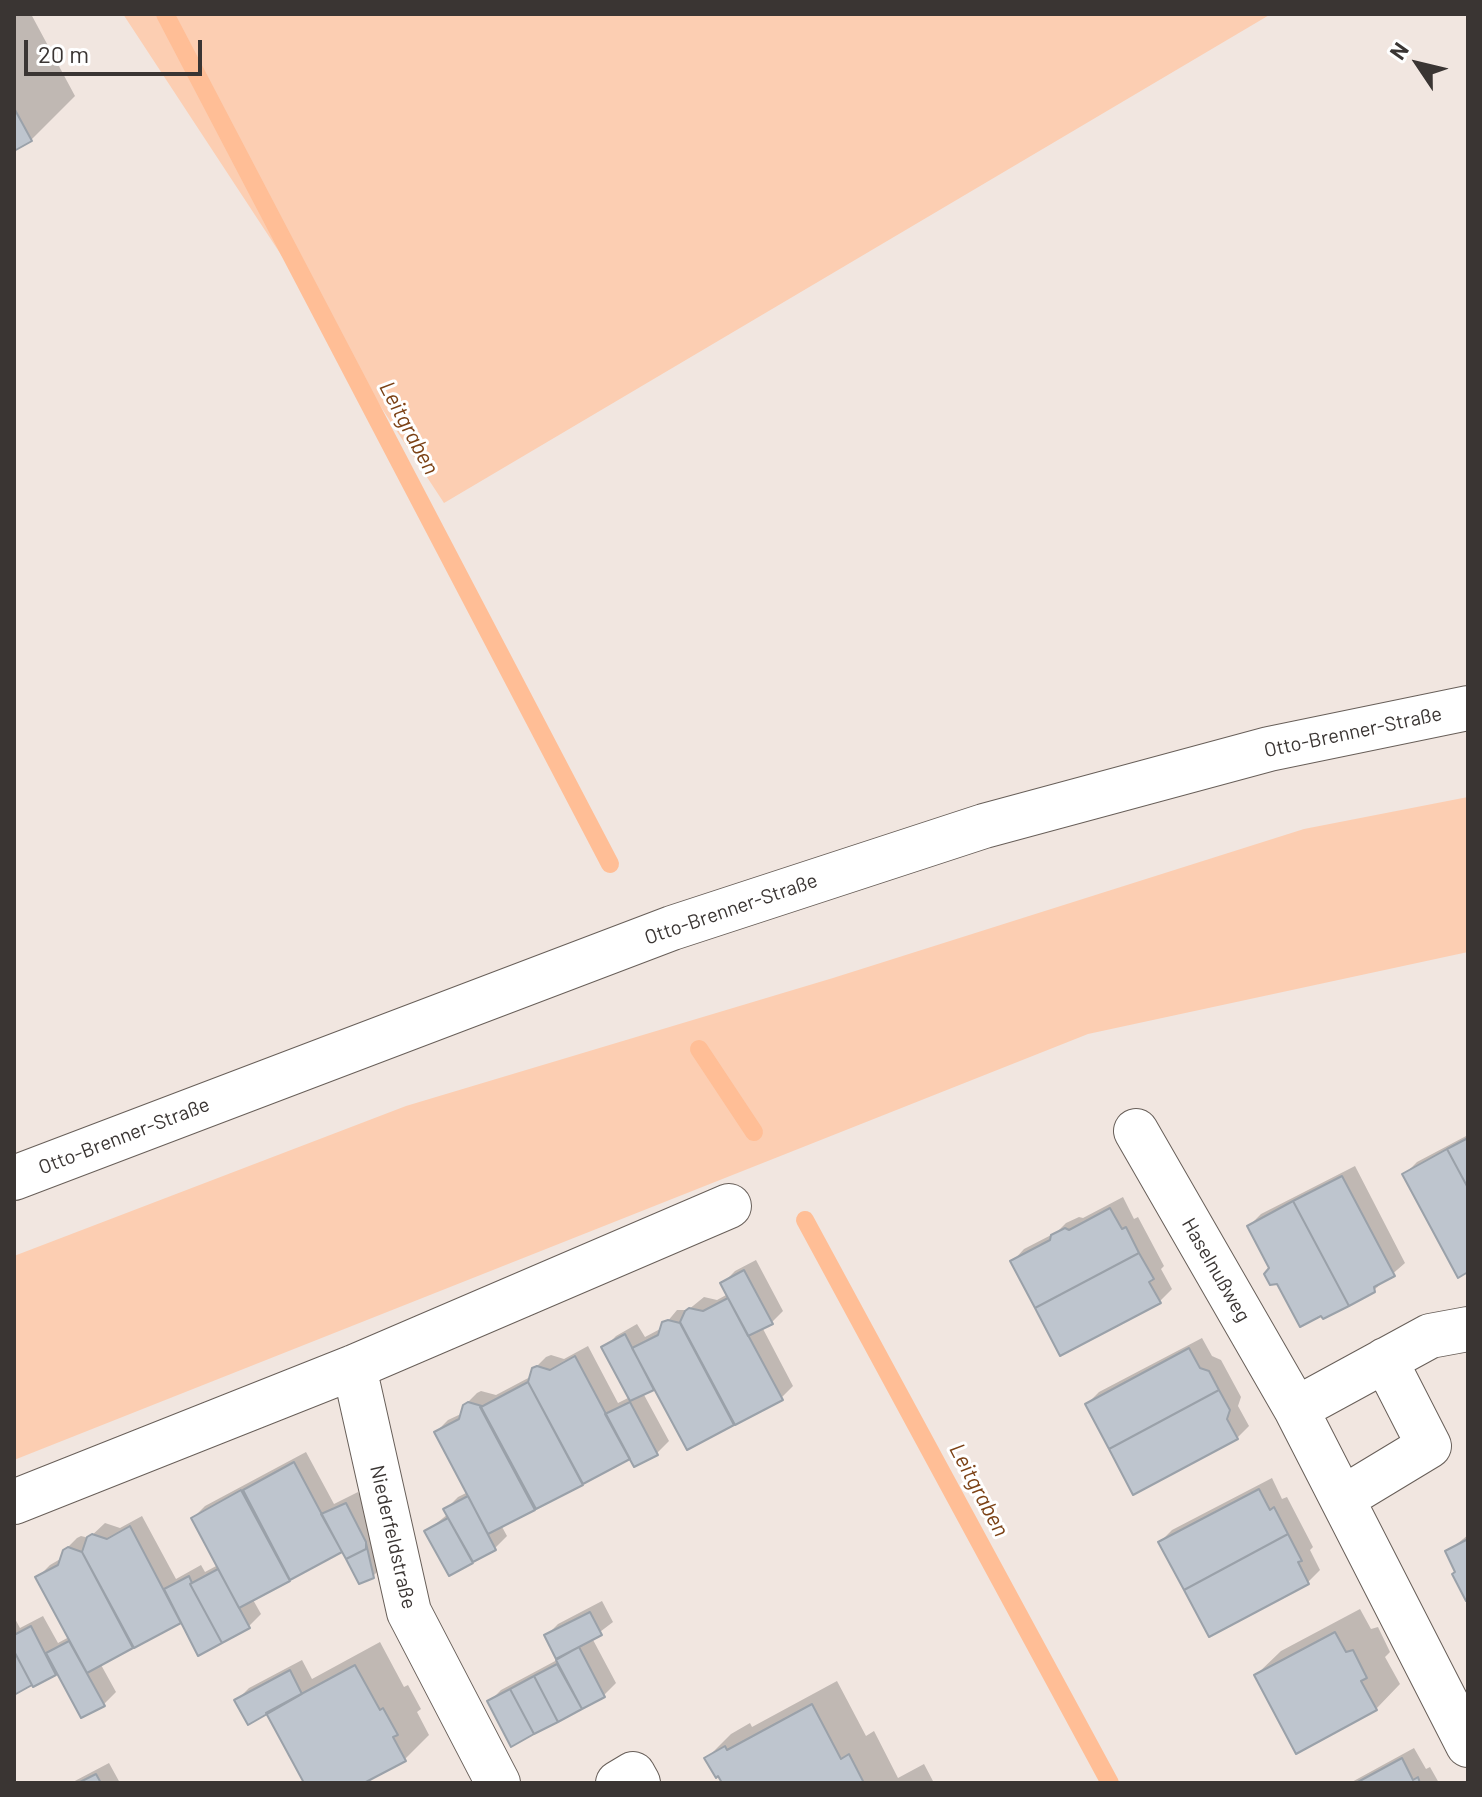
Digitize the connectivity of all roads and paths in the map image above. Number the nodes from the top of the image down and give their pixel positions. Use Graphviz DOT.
graph roads {
  1 [pos="1468,708"];
  2 [pos="1136,1131"];
  3 [pos="14,1178"];
  4 [pos="729,1206"];
  5 [pos="1468,1329"];
  6 [pos="1385,1360"];
  7 [pos="354,1367"];
  8 [pos="1296,1409"];
  9 [pos="1343,1498"];
  10 [pos="14,1502"];
  11 [pos="1468,1745"];
  12 [pos="498,1783"];
  13 [pos="618,1783"];
  14 [pos="638,1783"];
  1 -- 3 [label="street, Otto-Brenner-Straße"];
  2 -- 8 [label="street, Haselnußweg"];
  4 -- 7 [label="street"];
  5 -- 6 [label="street"];
  6 -- 8 [label="street"];
  6 -- 9 [label="street"];
  7 -- 10 [label="street"];
  7 -- 12 [label="street, Niederfeldstraße"];
  8 -- 9 [label="street, Haselnußweg"];
  9 -- 11 [label="street, Haselnußweg"];
  13 -- 14 [label="street"];
}
